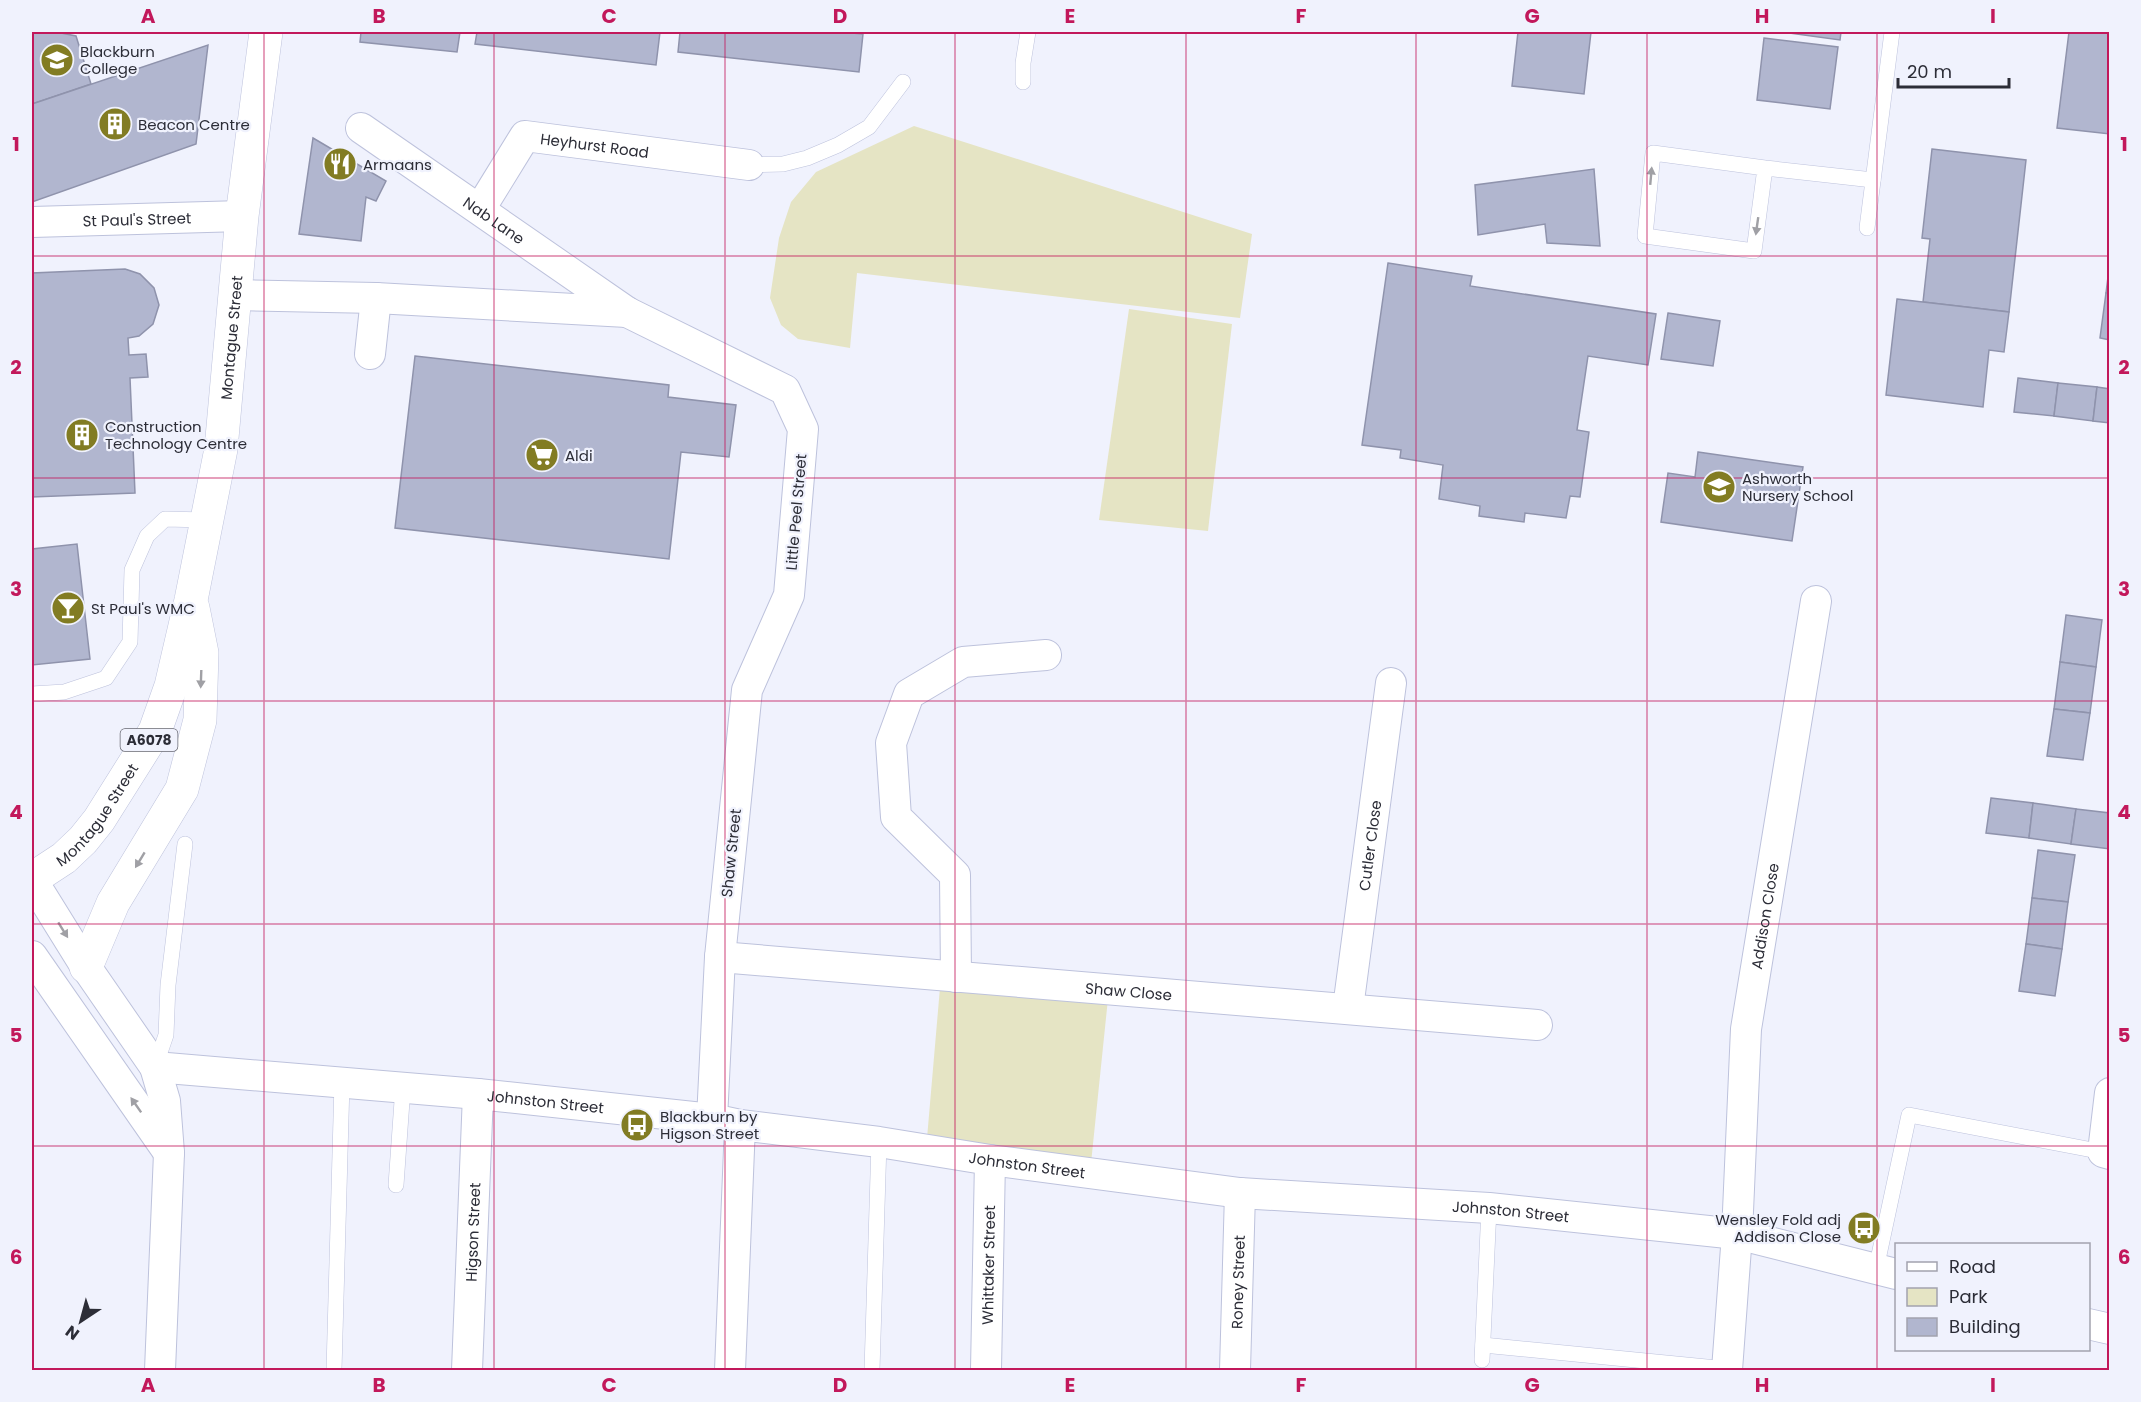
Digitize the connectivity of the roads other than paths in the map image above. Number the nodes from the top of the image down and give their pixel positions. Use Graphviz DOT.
graph roads {
  1 [pos="266,32"];
  2 [pos="1028,32"];
  3 [pos="1892,32"];
  4 [pos="903,82"];
  5 [pos="1023,82"];
  6 [pos="361,128"];
  7 [pos="749,165"];
  8 [pos="1765,168"];
  9 [pos="1873,180"];
  10 [pos="480,209"];
  11 [pos="242,216"];
  12 [pos="32,222"];
  13 [pos="1866,228"];
  14 [pos="235,295"];
  15 [pos="376,298"];
  16 [pos="627,312"];
  17 [pos="370,354"];
  18 [pos="803,429"];
  19 [pos="206,519"];
  20 [pos="789,596"];
  21 [pos="191,600"];
  22 [pos="1815,601"];
  23 [pos="1046,655"];
  24 [pos="1390,683"];
  25 [pos="32,694"];
  26 [pos="185,844"];
  27 [pos="32,880"];
  28 [pos="32,956"];
  29 [pos="720,957"];
  30 [pos="86,967"];
  31 [pos="956,977"];
  32 [pos="1348,1008"];
  33 [pos="1537,1025"];
  34 [pos="154,1067"];
  35 [pos="342,1082"];
  36 [pos="403,1087"];
  37 [pos="2109,1093"];
  38 [pos="477,1094"];
  39 [pos="726,1122"];
  40 [pos="879,1142"];
  41 [pos="169,1153"];
  42 [pos="2106,1153"];
  43 [pos="990,1160"];
  44 [pos="396,1185"];
  45 [pos="1240,1193"];
  46 [pos="1489,1208"];
  47 [pos="1737,1234"];
  48 [pos="1886,1272"];
  49 [pos="2090,1324"];
  50 [pos="2109,1329"];
  51 [pos="1727,1370"];
  52 [pos="160,1371"];
  53 [pos="334,1371"];
  54 [pos="467,1371"];
  55 [pos="730,1371"];
  56 [pos="872,1371"];
  57 [pos="986,1371"];
  58 [pos="1235,1371"];
  1 -- 11 [label="highway, Montague Street / A6078"];
  2 -- 5 [label="lane"];
  3 -- 9 [label="lane"];
  4 -- 7 [label="lane"];
  6 -- 10 [label="street, Nab Lane"];
  7 -- 10 [label="street, Heyhurst Road"];
  8 -- 8 [label="lane, one-way"];
  8 -- 9 [label="lane"];
  9 -- 13 [label="lane"];
  10 -- 16 [label="street, Nab Lane"];
  11 -- 12 [label="street, St Paul's Street"];
  11 -- 14 [label="highway, Montague Street / A6078"];
  14 -- 15 [label="street, Nab Lane"];
  14 -- 19 [label="highway, Montague Street / A6078"];
  15 -- 16 [label="street, Nab Lane"];
  15 -- 17 [label="street"];
  16 -- 18 [label="street, Nab Lane"];
  18 -- 20 [label="street, Little Peel Street"];
  19 -- 21 [label="highway, Montague Street / A6078"];
  19 -- 25 [label="lane"];
  20 -- 29 [label="street, Shaw Street"];
  21 -- 27 [label="highway, Montague Street / A6078"];
  21 -- 30 [label="highway, one-way"];
  22 -- 47 [label="street, Addison Close"];
  23 -- 31 [label="street"];
  24 -- 32 [label="street, Cutler Close"];
  26 -- 34 [label="lane"];
  27 -- 30 [label="street, Montague Street, one-way"];
  41 -- 28 [label="street, one-way"];
  29 -- 31 [label="street, Shaw Close"];
  29 -- 39 [label="street, Shaw Street"];
  30 -- 34 [label="street, Montague Street"];
  31 -- 32 [label="street, Shaw Close"];
  32 -- 33 [label="street, Shaw Close"];
  34 -- 35 [label="street, Johnston Street"];
  34 -- 41 [label="street, Montague Street"];
  35 -- 36 [label="street, Johnston Street"];
  35 -- 53 [label="lane"];
  36 -- 38 [label="street, Johnston Street"];
  36 -- 44 [label="lane"];
  37 -- 42 [label="street"];
  38 -- 39 [label="street, Johnston Street"];
  38 -- 54 [label="street, Higson Street"];
  39 -- 40 [label="street, Johnston Street"];
  39 -- 55 [label="street, Shaw Street"];
  40 -- 43 [label="street, Johnston Street"];
  40 -- 56 [label="lane"];
  41 -- 52 [label="street, Montague Street"];
  42 -- 48 [label="lane"];
  43 -- 45 [label="street, Johnston Street"];
  43 -- 57 [label="street, Whittaker Street"];
  45 -- 46 [label="street, Johnston Street"];
  45 -- 58 [label="street, Roney Street"];
  46 -- 47 [label="street, Johnston Street"];
  46 -- 51 [label="lane"];
  47 -- 48 [label="street, Johnston Street"];
  47 -- 51 [label="street, Addison Close"];
  49 -- 50 [label="street"];
}
